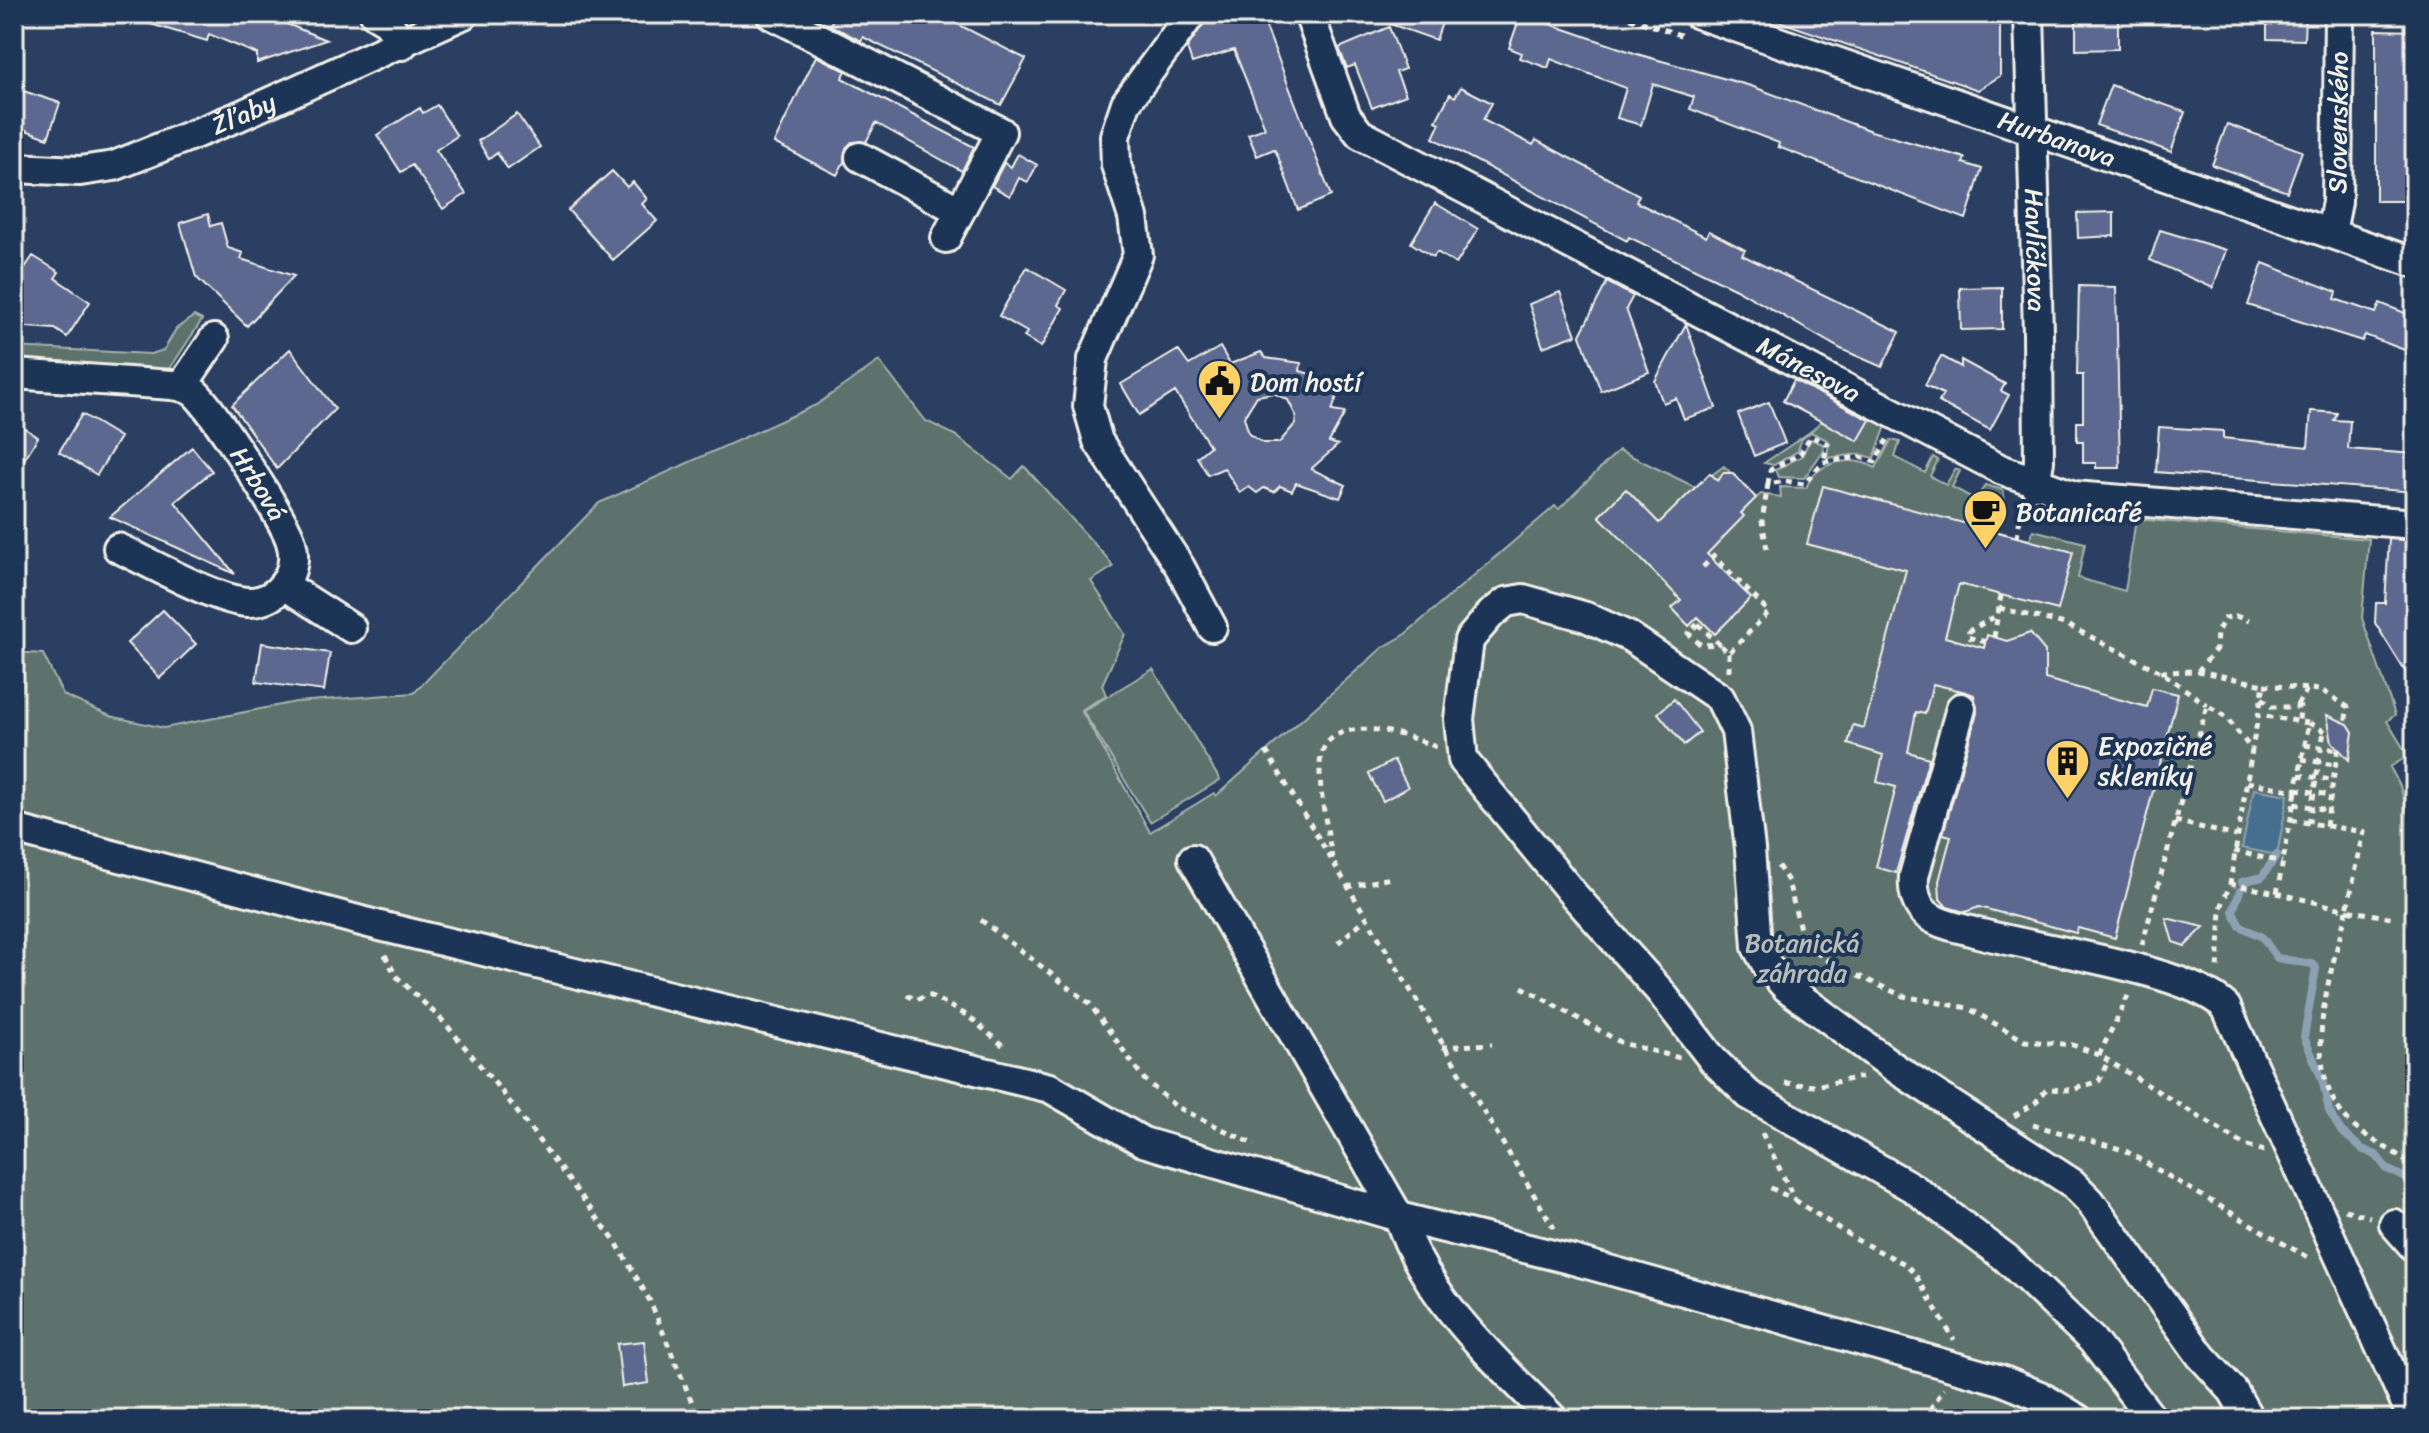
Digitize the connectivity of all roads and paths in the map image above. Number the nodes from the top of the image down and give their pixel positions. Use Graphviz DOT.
graph roads {
  1 [pos="375,14"];
  2 [pos="464,14"];
  3 [pos="771,14"];
  4 [pos="1191,14"];
  5 [pos="1309,14"];
  6 [pos="2029,14"];
  7 [pos="2339,14"];
  8 [pos="1706,15"];
  9 [pos="402,45"];
  10 [pos="2033,131"];
  11 [pos="860,157"];
  12 [pos="14,168"];
  13 [pos="960,211"];
  14 [pos="2331,232"];
  15 [pos="946,238"];
  16 [pos="2415,263"];
  17 [pos="214,339"];
  18 [pos="14,374"];
  19 [pos="182,386"];
  20 [pos="1888,439"];
  21 [pos="1823,462"];
  22 [pos="1768,484"];
  23 [pos="2035,485"];
  24 [pos="2415,524"];
  25 [pos="118,548"];
  26 [pos="1767,549"];
  27 [pos="1703,567"];
  28 [pos="284,585"];
  29 [pos="2001,595"];
  30 [pos="1998,611"];
  31 [pos="2249,621"];
  32 [pos="1212,627"];
  33 [pos="351,628"];
  34 [pos="1994,637"];
  35 [pos="1986,642"];
  36 [pos="1719,644"];
  37 [pos="2198,671"];
  38 [pos="2161,672"];
  39 [pos="2264,685"];
  40 [pos="2307,689"];
  41 [pos="2262,697"];
  42 [pos="2207,705"];
  43 [pos="2297,705"];
  44 [pos="1961,708"];
  45 [pos="2302,712"];
  46 [pos="2258,715"];
  47 [pos="2299,722"];
  48 [pos="2308,723"];
  49 [pos="2345,723"];
  50 [pos="2305,745"];
  51 [pos="2321,747"];
  52 [pos="2252,750"];
  53 [pos="1266,751"];
  54 [pos="2302,759"];
  55 [pos="1463,760"];
  56 [pos="2319,762"];
  57 [pos="2334,765"];
  58 [pos="2299,775"];
  59 [pos="2316,778"];
  60 [pos="2331,780"];
  61 [pos="2247,782"];
  62 [pos="2296,790"];
  63 [pos="2314,792"];
  64 [pos="2329,795"];
  65 [pos="2294,804"];
  66 [pos="2311,808"];
  67 [pos="2328,810"];
  68 [pos="2291,820"];
  69 [pos="2175,821"];
  70 [pos="2309,823"];
  71 [pos="2326,826"];
  72 [pos="14,829"];
  73 [pos="2236,836"];
  74 [pos="1750,849"];
  75 [pos="2234,851"];
  76 [pos="1193,859"];
  77 [pos="2282,862"];
  78 [pos="1333,864"];
  79 [pos="1391,878"];
  80 [pos="2230,884"];
  81 [pos="1347,887"];
  82 [pos="2277,893"];
  83 [pos="2347,910"];
  84 [pos="1366,918"];
  85 [pos="2392,918"];
  86 [pos="981,920"];
  87 [pos="380,926"];
  88 [pos="1338,943"];
  89 [pos="2140,970"];
  90 [pos="1522,987"];
  91 [pos="907,995"];
  92 [pos="2217,998"];
  93 [pos="1492,1044"];
  94 [pos="1442,1047"];
  95 [pos="1648,1052"];
  96 [pos="2099,1055"];
  97 [pos="2108,1061"];
  98 [pos="1895,1068"];
  99 [pos="1030,1083"];
  100 [pos="1761,1088"];
  101 [pos="1263,1149"];
  102 [pos="2291,1151"];
  103 [pos="2415,1170"];
  104 [pos="1767,1186"];
  105 [pos="1795,1200"];
  106 [pos="2315,1201"];
  107 [pos="1393,1216"];
  108 [pos="2394,1224"];
  109 [pos="2415,1248"];
  110 [pos="1573,1260"];
  111 [pos="2312,1260"];
  112 [pos="1966,1370"];
  113 [pos="694,1407"];
  114 [pos="1553,1419"];
  115 [pos="2078,1419"];
  116 [pos="2152,1419"];
  117 [pos="2249,1419"];
  118 [pos="2413,1419"];
  1 -- 9 [label="street"];
  2 -- 9 [label="street, Žľaby"];
  3 -- 13 [label="street"];
  4 -- 32 [label="street"];
  5 -- 23 [label="street, Mánesova"];
  6 -- 10 [label="street, Havlíčkova"];
  7 -- 14 [label="street, Slovenského"];
  8 -- 10 [label="street, Hurbanova"];
  9 -- 12 [label="street, Žľaby"];
  10 -- 14 [label="street, Hurbanova"];
  10 -- 23 [label="street, Havlíčkova"];
  11 -- 13 [label="street"];
  13 -- 15 [label="street"];
  14 -- 16 [label="street, Hurbanova"];
  17 -- 19 [label="street"];
  18 -- 19 [label="street"];
  19 -- 28 [label="street, Hrbová"];
  20 -- 21 [label="path"];
  21 -- 22 [label="path"];
  21 -- 22 [label="path"];
  22 -- 26 [label="path"];
  23 -- 24 [label="street, Mánesova"];
  25 -- 28 [label="street"];
  27 -- 36 [label="path"];
  28 -- 33 [label="street"];
  29 -- 30 [label="path"];
  30 -- 34 [label="path"];
  30 -- 35 [label="path"];
  30 -- 38 [label="path"];
  31 -- 37 [label="path"];
  36 -- 36 [label="path"];
  37 -- 38 [label="path"];
  37 -- 39 [label="path"];
  38 -- 42 [label="path"];
  39 -- 40 [label="path"];
  39 -- 41 [label="path"];
  40 -- 43 [label="path"];
  40 -- 49 [label="path"];
  41 -- 43 [label="path"];
  41 -- 46 [label="path"];
  42 -- 52 [label="path"];
  42 -- 69 [label="path"];
  43 -- 45 [label="path"];
  44 -- 89 [label="street"];
  45 -- 47 [label="path"];
  45 -- 48 [label="path"];
  46 -- 47 [label="path"];
  46 -- 52 [label="path"];
  47 -- 48 [label="path"];
  48 -- 50 [label="path"];
  48 -- 51 [label="path"];
  50 -- 51 [label="path"];
  50 -- 54 [label="path"];
  51 -- 56 [label="path"];
  51 -- 57 [label="path"];
  52 -- 61 [label="path"];
  53 -- 78 [label="path"];
  54 -- 56 [label="path"];
  54 -- 58 [label="path"];
  55 -- 74 [label="street"];
  55 -- 78 [label="path"];
  55 -- 100 [label="street"];
  56 -- 57 [label="path"];
  56 -- 59 [label="path"];
  57 -- 60 [label="path"];
  58 -- 59 [label="path"];
  58 -- 62 [label="path"];
  59 -- 60 [label="path"];
  59 -- 63 [label="path"];
  60 -- 64 [label="path"];
  61 -- 62 [label="path"];
  61 -- 73 [label="path"];
  62 -- 63 [label="path"];
  62 -- 65 [label="path"];
  63 -- 64 [label="path"];
  63 -- 66 [label="path"];
  64 -- 67 [label="path"];
  65 -- 66 [label="path"];
  65 -- 68 [label="path"];
  66 -- 67 [label="path"];
  66 -- 70 [label="path"];
  67 -- 71 [label="path"];
  68 -- 70 [label="path"];
  68 -- 77 [label="path"];
  69 -- 73 [label="path"];
  69 -- 89 [label="path"];
  70 -- 71 [label="path"];
  71 -- 83 [label="path"];
  72 -- 87 [label="street"];
  73 -- 75 [label="path"];
  74 -- 96 [label="path"];
  74 -- 98 [label="street"];
  75 -- 77 [label="path"];
  75 -- 80 [label="path"];
  76 -- 107 [label="street"];
  77 -- 82 [label="path"];
  78 -- 81 [label="path"];
  79 -- 81 [label="path"];
  80 -- 82 [label="path"];
  80 -- 92 [label="path"];
  81 -- 84 [label="path"];
  82 -- 83 [label="path"];
  83 -- 85 [label="path"];
  83 -- 103 [label="path"];
  84 -- 88 [label="path"];
  84 -- 94 [label="path"];
  86 -- 101 [label="path"];
  87 -- 99 [label="street"];
  87 -- 113 [label="path"];
  89 -- 92 [label="street"];
  89 -- 96 [label="path"];
  90 -- 95 [label="path"];
  91 -- 99 [label="path"];
  92 -- 102 [label="street"];
  93 -- 94 [label="path"];
  94 -- 110 [label="path"];
  96 -- 97 [label="path"];
  97 -- 102 [label="path"];
  97 -- 111 [label="path"];
  98 -- 100 [label="path"];
  98 -- 117 [label="street"];
  99 -- 107 [label="street"];
  100 -- 105 [label="path"];
  100 -- 116 [label="street"];
  102 -- 106 [label="street"];
  104 -- 105 [label="path"];
  105 -- 112 [label="path"];
  106 -- 108 [label="path"];
  106 -- 118 [label="street"];
  107 -- 110 [label="street"];
  107 -- 114 [label="street"];
  108 -- 109 [label="street"];
  110 -- 112 [label="street"];
  112 -- 115 [label="street"];
}
